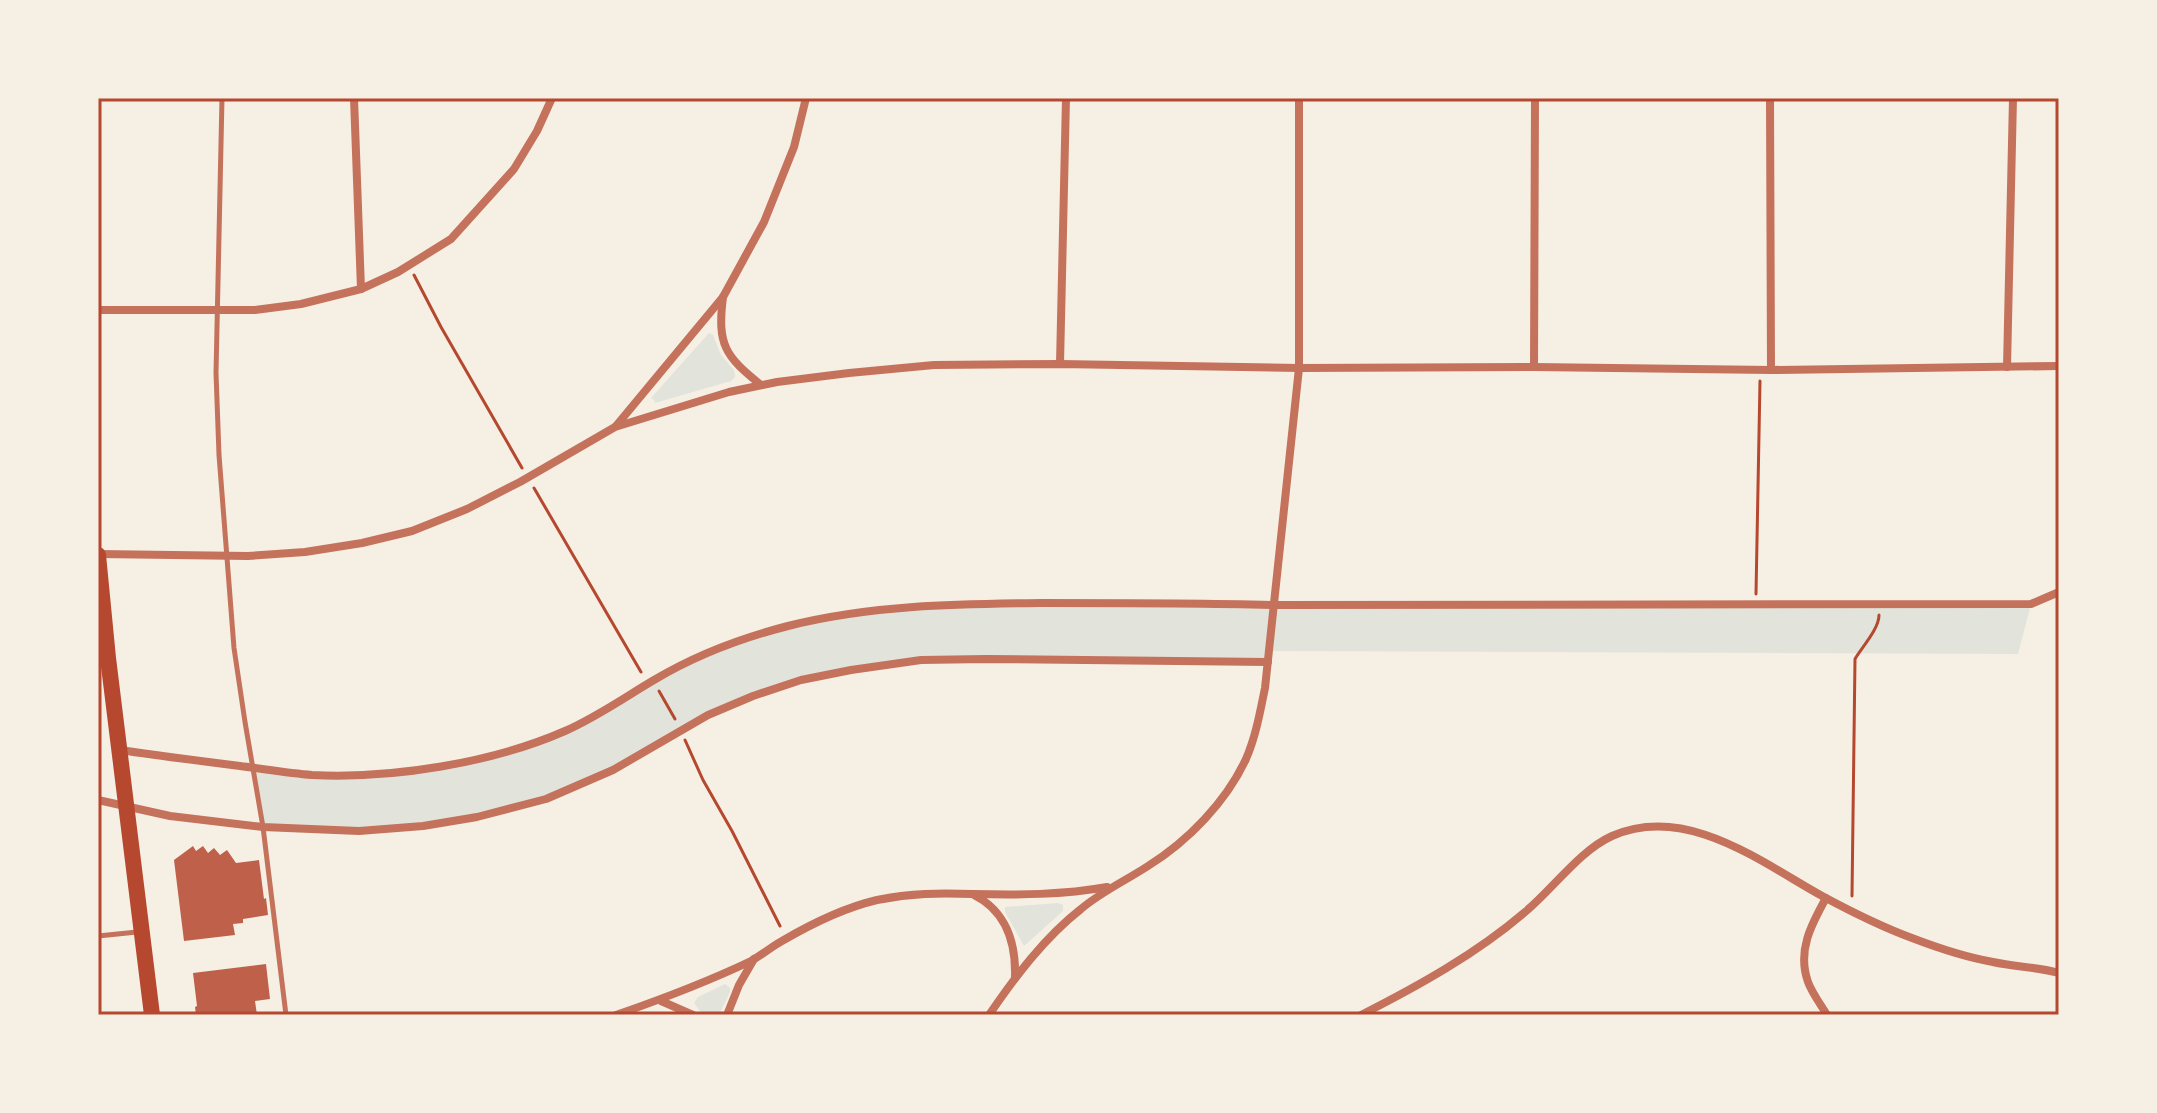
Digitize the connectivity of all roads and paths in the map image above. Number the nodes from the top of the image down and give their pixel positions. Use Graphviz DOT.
graph roads {
  1 [pos="222,98"];
  2 [pos="354,98"];
  3 [pos="552,98"];
  4 [pos="806,98"];
  5 [pos="1066,98"];
  6 [pos="1299,98"];
  7 [pos="1535,98"];
  8 [pos="1770,98"];
  9 [pos="2013,98"];
  10 [pos="409,265"];
  11 [pos="361,289"];
  12 [pos="723,297"];
  13 [pos="98,310"];
  14 [pos="217,310"];
  15 [pos="1060,364"];
  16 [pos="2059,366"];
  17 [pos="1534,367"];
  18 [pos="2007,367"];
  19 [pos="1299,368"];
  20 [pos="1761,369"];
  21 [pos="1771,370"];
  22 [pos="761,385"];
  23 [pos="615,427"];
  24 [pos="527,478"];
  25 [pos="98,555"];
  26 [pos="227,556"];
  27 [pos="2059,592"];
  28 [pos="1880,603"];
  29 [pos="1755,604"];
  30 [pos="1275,605"];
  31 [pos="103,658"];
  32 [pos="1268,662"];
  33 [pos="653,680"];
  34 [pos="681,730"];
  35 [pos="119,750"];
  36 [pos="253,768"];
  37 [pos="98,800"];
  38 [pos="126,805"];
  39 [pos="263,827"];
  40 [pos="1112,887"];
  41 [pos="973,894"];
  42 [pos="1826,898"];
  43 [pos="1852,910"];
  44 [pos="141,932"];
  45 [pos="98,936"];
  46 [pos="786,939"];
  47 [pos="754,959"];
  48 [pos="2059,973"];
  49 [pos="1015,978"];
  50 [pos="660,1001"];
  51 [pos="152,1015"];
  52 [pos="286,1015"];
  53 [pos="616,1015"];
  54 [pos="693,1015"];
  55 [pos="727,1015"];
  56 [pos="989,1015"];
  57 [pos="1361,1015"];
  58 [pos="1827,1015"];
  1 -- 14 [label="lane"];
  2 -- 11 [label="street"];
  3 -- 10 [label="street"];
  4 -- 12 [label="street"];
  5 -- 15 [label="street"];
  6 -- 19 [label="street"];
  7 -- 17 [label="street"];
  8 -- 21 [label="street"];
  9 -- 18 [label="street"];
  10 -- 11 [label="street"];
  10 -- 24 [label="path"];
  11 -- 14 [label="street"];
  12 -- 22 [label="street"];
  12 -- 23 [label="street"];
  13 -- 14 [label="street"];
  14 -- 26 [label="lane"];
  15 -- 19 [label="street"];
  15 -- 22 [label="street"];
  16 -- 18 [label="street"];
  17 -- 19 [label="street"];
  17 -- 20 [label="street"];
  18 -- 21 [label="street"];
  19 -- 30 [label="street"];
  20 -- 21 [label="street"];
  20 -- 29 [label="path"];
  22 -- 23 [label="street"];
  23 -- 24 [label="street"];
  24 -- 26 [label="street"];
  24 -- 33 [label="path"];
  25 -- 26 [label="street"];
  25 -- 31 [label="main road"];
  26 -- 36 [label="lane"];
  27 -- 28 [label="street"];
  28 -- 29 [label="street"];
  28 -- 43 [label="path"];
  29 -- 30 [label="street"];
  30 -- 32 [label="street"];
  30 -- 33 [label="street"];
  31 -- 35 [label="main road"];
  32 -- 34 [label="street"];
  32 -- 40 [label="street"];
  33 -- 34 [label="path"];
  33 -- 36 [label="street"];
  34 -- 39 [label="street"];
  34 -- 46 [label="path"];
  35 -- 36 [label="street"];
  35 -- 38 [label="main road"];
  36 -- 39 [label="lane"];
  37 -- 38 [label="street"];
  38 -- 39 [label="street"];
  38 -- 44 [label="main road"];
  39 -- 52 [label="lane"];
  40 -- 41 [label="street"];
  40 -- 49 [label="street"];
  41 -- 46 [label="street"];
  41 -- 49 [label="street"];
  42 -- 43 [label="street"];
  42 -- 57 [label="street"];
  42 -- 58 [label="street"];
  43 -- 48 [label="street"];
  44 -- 45 [label="lane"];
  44 -- 51 [label="main road"];
  46 -- 47 [label="street"];
  47 -- 50 [label="street"];
  47 -- 55 [label="street"];
  49 -- 56 [label="street"];
  50 -- 53 [label="street"];
  50 -- 54 [label="street"];
}
